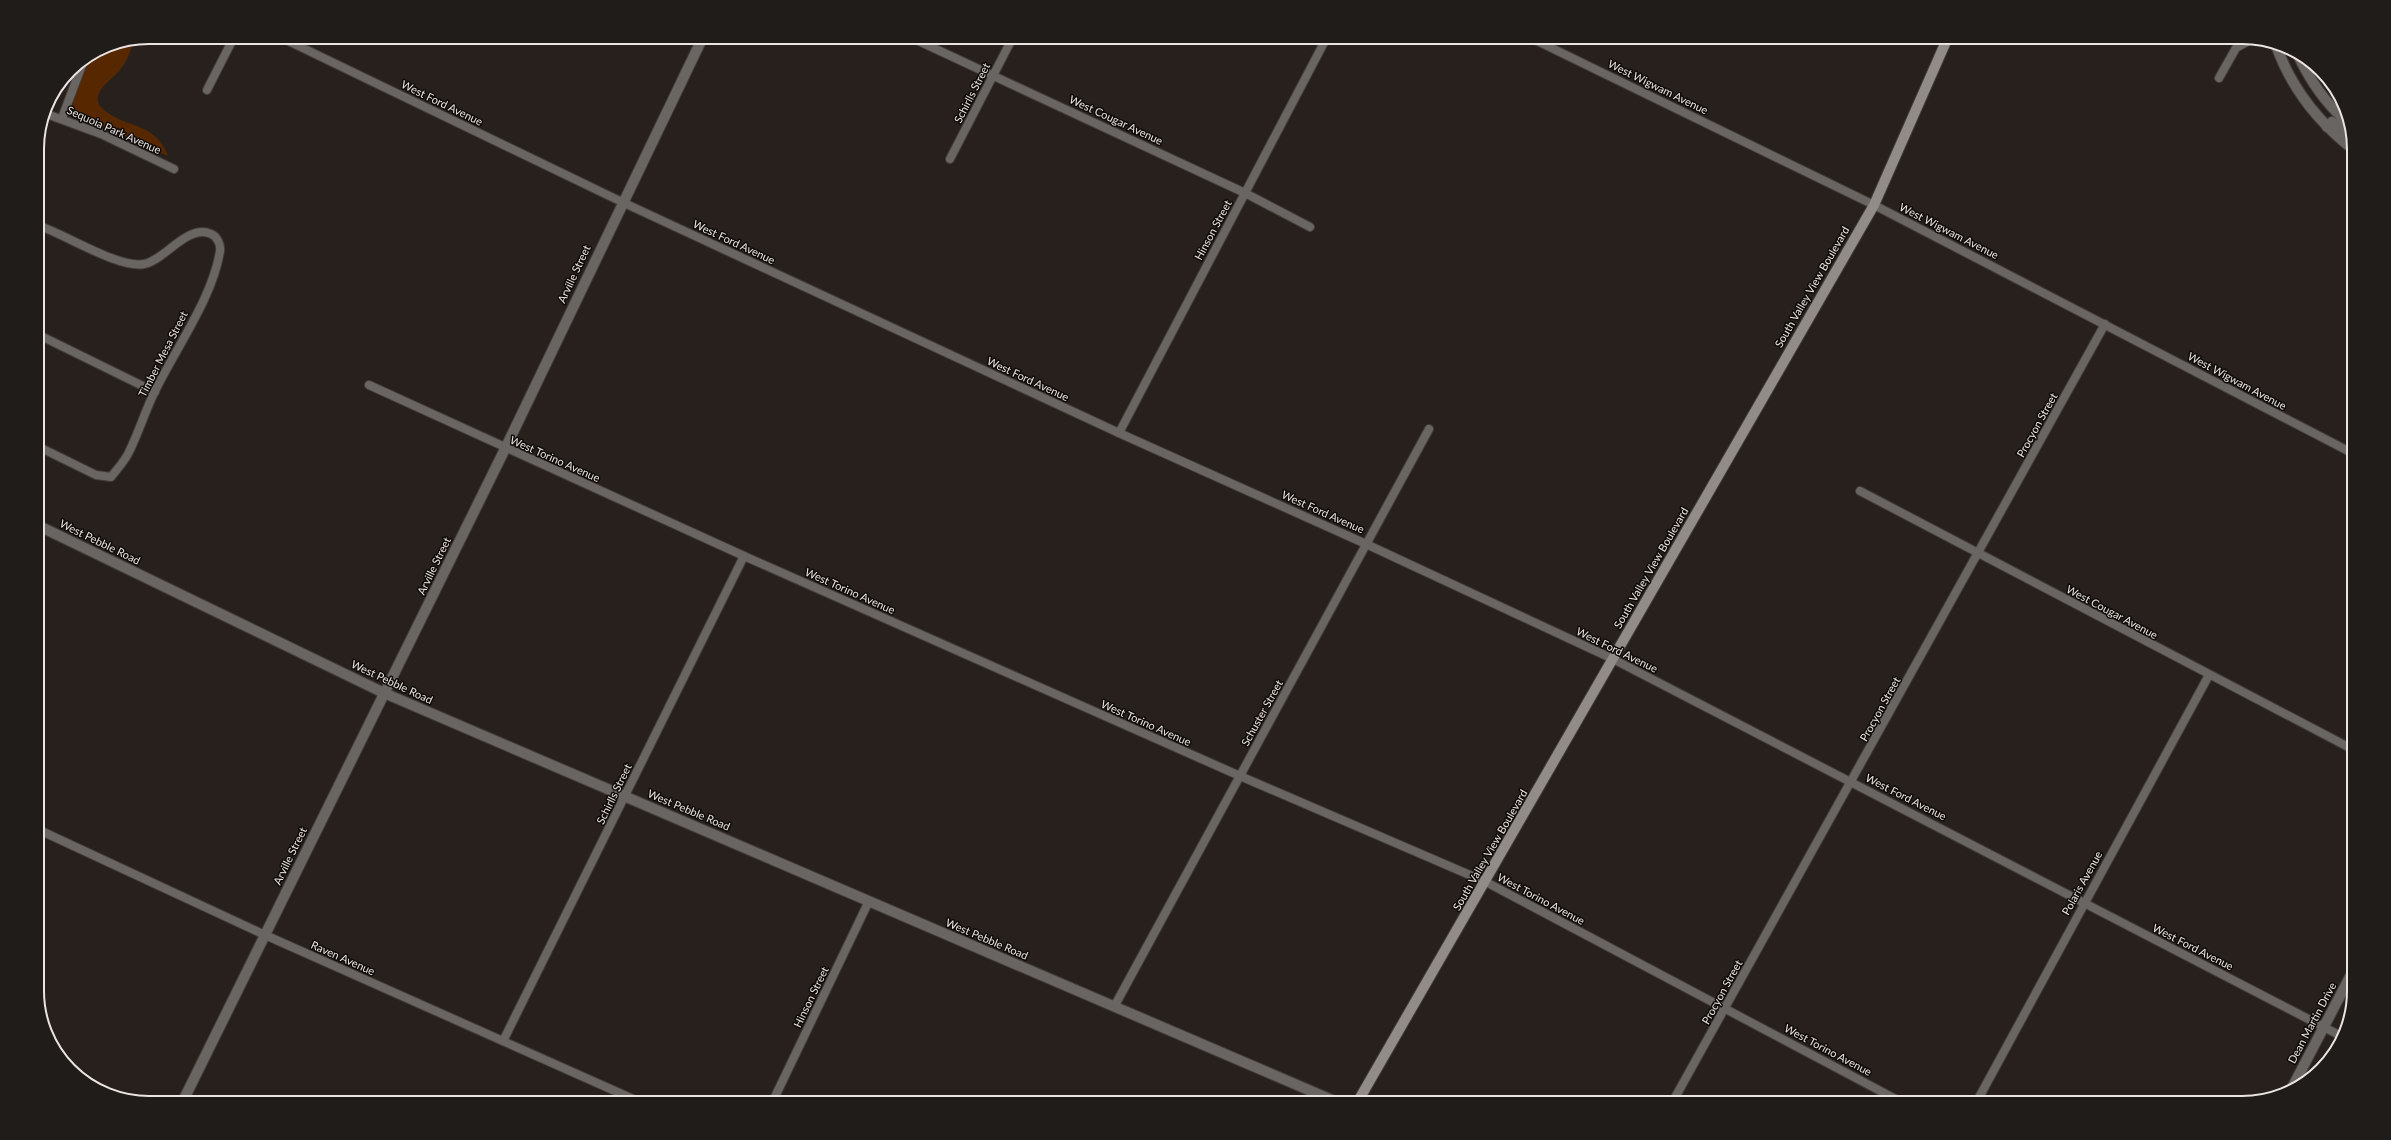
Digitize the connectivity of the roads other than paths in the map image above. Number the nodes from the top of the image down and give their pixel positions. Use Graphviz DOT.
graph roads {
  1 [pos="230,44"];
  2 [pos="295,44"];
  3 [pos="700,44"];
  4 [pos="925,44"];
  5 [pos="1010,44"];
  6 [pos="1323,44"];
  7 [pos="1544,44"];
  8 [pos="1945,44"];
  9 [pos="2243,44"];
  10 [pos="2278,51"];
  11 [pos="2301,63"];
  12 [pos="80,70"];
  13 [pos="994,75"];
  14 [pos="2219,78"];
  15 [pos="207,90"];
  16 [pos="50,115"];
  17 [pos="2341,116"];
  18 [pos="62,118"];
  19 [pos="2327,127"];
  20 [pos="2345,130"];
  21 [pos="2347,144"];
  22 [pos="950,159"];
  23 [pos="174,169"];
  24 [pos="1245,193"];
  25 [pos="622,202"];
  26 [pos="1874,205"];
  27 [pos="1310,227"];
  28 [pos="44,229"];
  29 [pos="2105,324"];
  30 [pos="44,337"];
  31 [pos="369,385"];
  32 [pos="155,392"];
  33 [pos="1429,429"];
  34 [pos="1119,433"];
  35 [pos="505,448"];
  36 [pos="44,449"];
  37 [pos="2347,450"];
  38 [pos="1860,491"];
  39 [pos="44,528"];
  40 [pos="1366,544"];
  41 [pos="1978,553"];
  42 [pos="744,556"];
  43 [pos="1613,659"];
  44 [pos="2208,675"];
  45 [pos="384,693"];
  46 [pos="2347,746"];
  47 [pos="1240,776"];
  48 [pos="1852,782"];
  49 [pos="625,796"];
  50 [pos="44,832"];
  51 [pos="1486,882"];
  52 [pos="869,901"];
  53 [pos="2084,902"];
  54 [pos="265,935"];
  55 [pos="2347,983"];
  56 [pos="1114,1007"];
  57 [pos="1725,1008"];
  58 [pos="2324,1027"];
  59 [pos="2337,1034"];
  60 [pos="503,1041"];
  61 [pos="2296,1081"];
  62 [pos="185,1096"];
  63 [pos="626,1096"];
  64 [pos="775,1096"];
  65 [pos="1323,1096"];
  66 [pos="1361,1096"];
  67 [pos="1676,1096"];
  68 [pos="1890,1096"];
  69 [pos="1980,1096"];
  1 -- 15 [label="street"];
  2 -- 25 [label="street, West Ford Avenue"];
  3 -- 25 [label="street, Arville Street"];
  4 -- 13 [label="street, West Cougar Avenue"];
  5 -- 13 [label="street, Schirlls Street"];
  6 -- 24 [label="street, Hinson Street"];
  7 -- 26 [label="street, West Wigwam Avenue"];
  8 -- 26 [label="main road, South Valley View Boulevard"];
  9 -- 14 [label="street"];
  10 -- 19 [label="street"];
  11 -- 17 [label="street"];
  12 -- 18 [label="street"];
  13 -- 22 [label="street, Schirlls Street"];
  13 -- 24 [label="street, West Cougar Avenue"];
  16 -- 18 [label="street, Sequoia Park Avenue"];
  18 -- 23 [label="street, Sequoia Park Avenue"];
  19 -- 20 [label="street"];
  19 -- 21 [label="street"];
  24 -- 27 [label="street, West Cougar Avenue"];
  24 -- 34 [label="street, Hinson Street"];
  25 -- 34 [label="street, West Ford Avenue"];
  25 -- 35 [label="street, Arville Street"];
  26 -- 29 [label="street, West Wigwam Avenue"];
  26 -- 43 [label="main road, South Valley View Boulevard"];
  28 -- 32 [label="street, Timber Mesa Street"];
  29 -- 37 [label="street, West Wigwam Avenue"];
  29 -- 41 [label="street, Procyon Street"];
  30 -- 32 [label="street"];
  31 -- 35 [label="street, West Torino Avenue"];
  32 -- 36 [label="street, Timber Mesa Street"];
  33 -- 40 [label="street, Schuster Street"];
  34 -- 40 [label="street, West Ford Avenue"];
  35 -- 42 [label="street, West Torino Avenue"];
  35 -- 45 [label="street, Arville Street"];
  38 -- 41 [label="street, West Cougar Avenue"];
  39 -- 45 [label="street, West Pebble Road"];
  40 -- 43 [label="street, West Ford Avenue"];
  40 -- 47 [label="street, Schuster Street"];
  41 -- 44 [label="street, West Cougar Avenue"];
  41 -- 48 [label="street, Procyon Street"];
  42 -- 47 [label="street, West Torino Avenue"];
  42 -- 49 [label="street, Schirlls Street"];
  43 -- 48 [label="street, West Ford Avenue"];
  43 -- 51 [label="main road, South Valley View Boulevard"];
  44 -- 46 [label="street, West Cougar Avenue"];
  44 -- 53 [label="street, Polaris Avenue"];
  45 -- 49 [label="street, West Pebble Road"];
  45 -- 54 [label="street, Arville Street"];
  47 -- 51 [label="street, West Torino Avenue"];
  47 -- 56 [label="street, Schuster Street"];
  48 -- 53 [label="street, West Ford Avenue"];
  48 -- 57 [label="street, Procyon Street"];
  49 -- 52 [label="street, West Pebble Road"];
  49 -- 60 [label="street, Schirlls Street"];
  50 -- 54 [label="street, Raven Avenue"];
  51 -- 57 [label="street, West Torino Avenue"];
  51 -- 66 [label="main road, South Valley View Boulevard"];
  52 -- 56 [label="street, West Pebble Road"];
  52 -- 64 [label="street, Hinson Street"];
  53 -- 58 [label="street, West Ford Avenue"];
  53 -- 69 [label="street, Polaris Avenue"];
  54 -- 60 [label="street, Raven Avenue"];
  54 -- 62 [label="street, Arville Street"];
  55 -- 58 [label="street, Dean Martin Drive"];
  56 -- 65 [label="street, West Pebble Road"];
  57 -- 67 [label="street, Procyon Street"];
  57 -- 68 [label="street, West Torino Avenue"];
  58 -- 59 [label="street, West Ford Avenue"];
  58 -- 61 [label="street, Dean Martin Drive"];
  60 -- 63 [label="street, Raven Avenue"];
}
